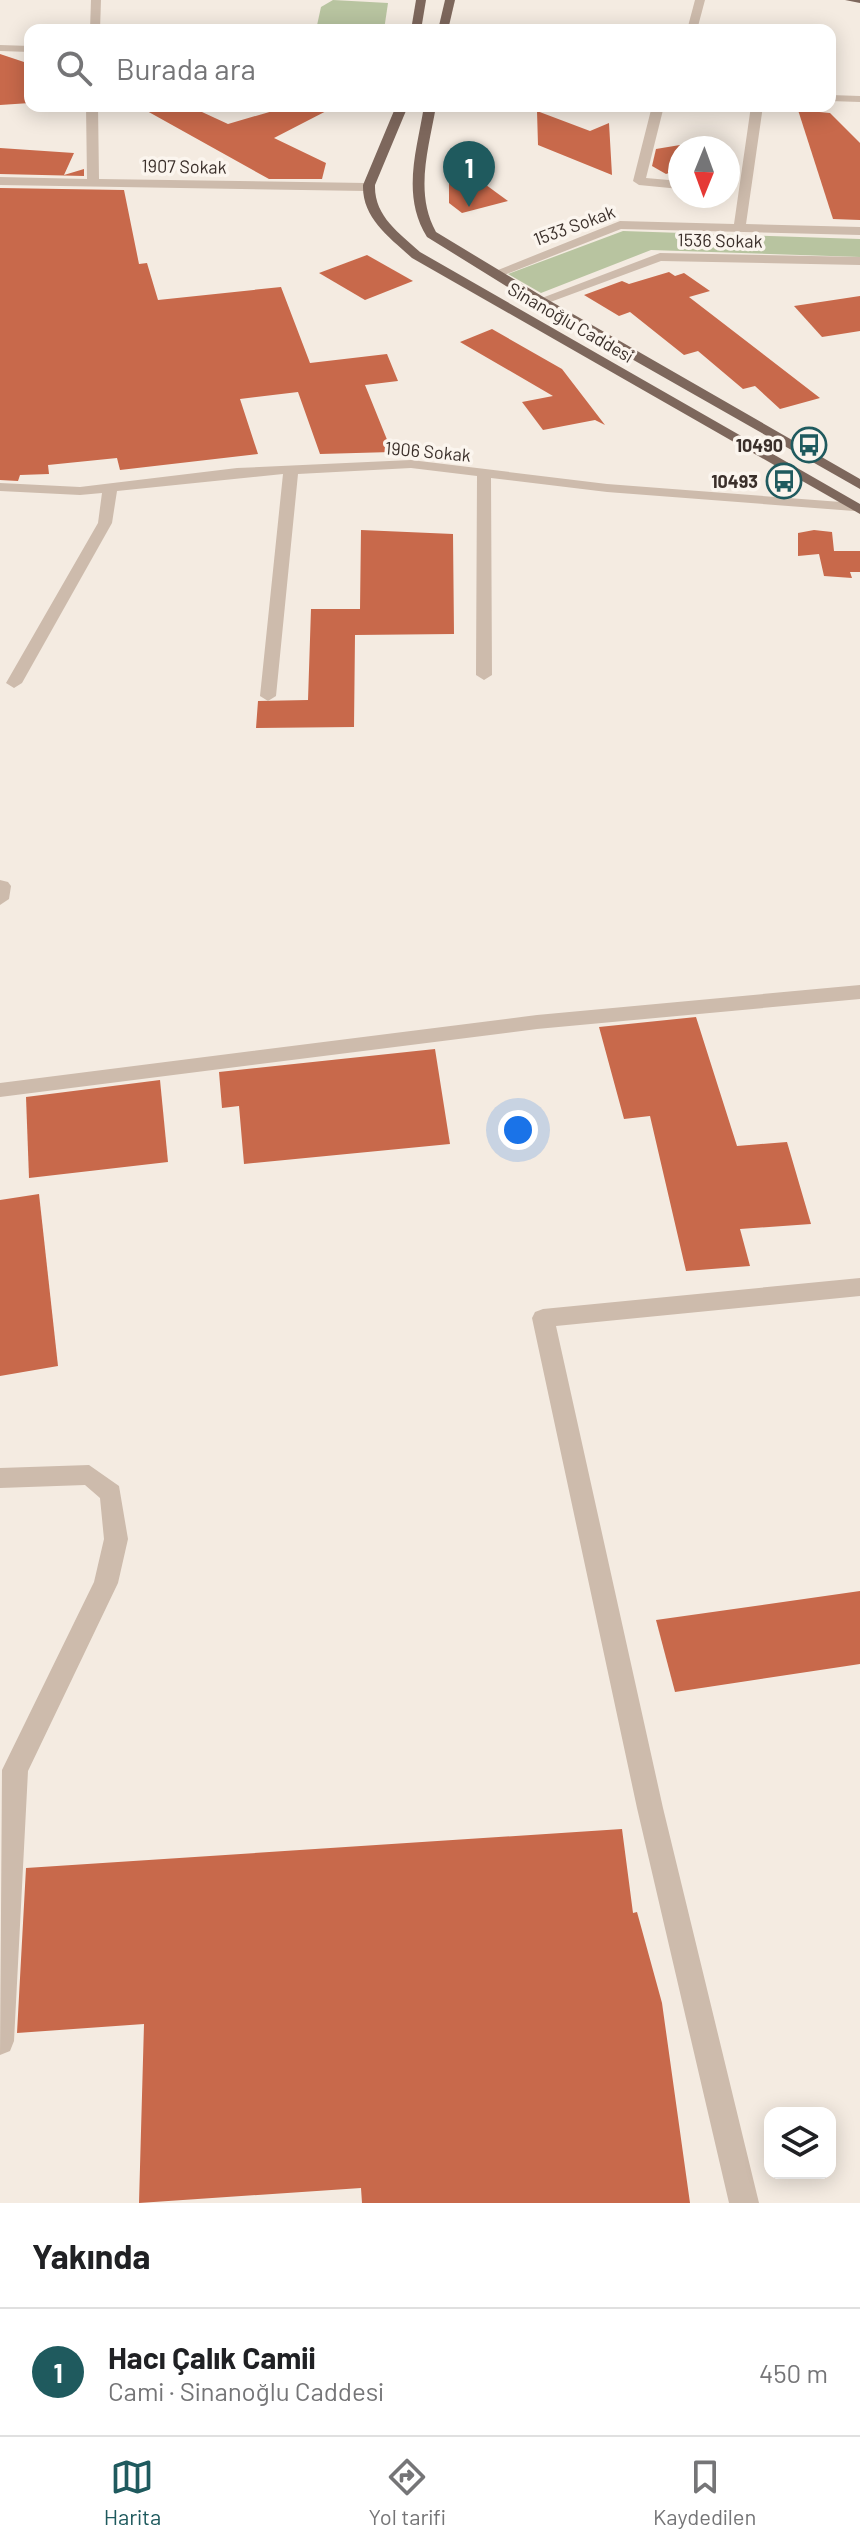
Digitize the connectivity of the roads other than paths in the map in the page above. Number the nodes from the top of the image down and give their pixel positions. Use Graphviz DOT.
graph roads {
  1 [pos="96,0"];
  2 [pos="421,0"];
  3 [pos="450,0"];
  4 [pos="700,0"];
  5 [pos="850,0"];
  6 [pos="860,0"];
  7 [pos="95,24"];
  8 [pos="417,24"];
  9 [pos="444,24"];
  10 [pos="694,24"];
  11 [pos="0,48"];
  12 [pos="24,49"];
  13 [pos="836,98"];
  14 [pos="860,99"];
  15 [pos="92,112"];
  16 [pos="400,112"];
  17 [pos="429,112"];
  18 [pos="656,112"];
  19 [pos="756,112"];
  20 [pos="0,181"];
  21 [pos="93,183"];
  22 [pos="668,184"];
  23 [pos="366,187"];
  24 [pos="740,189"];
  25 [pos="745,190"];
  26 [pos="740,226"];
  27 [pos="860,231"];
  28 [pos="860,261"];
  29 [pos="494,274"];
  30 [pos="540,301"];
  31 [pos="291,468"];
  32 [pos="484,474"];
  33 [pos="860,485"];
  34 [pos="0,487"];
  35 [pos="110,487"];
  36 [pos="857,508"];
  37 [pos="484,675"];
  38 [pos="14,683"];
  39 [pos="268,696"];
  40 [pos="860,992"];
  41 [pos="0,1090"];
  42 [pos="860,1287"];
  43 [pos="0,1478"];
  44 [pos="0,2041"];
  45 [pos="744,2203"];
  1 -- 7 [label="street"];
  2 -- 8 [label="main road"];
  3 -- 9 [label="main road"];
  4 -- 10 [label="street"];
  5 -- 6 [label="main road"];
  11 -- 12 [label="street"];
  13 -- 14 [label="street"];
  15 -- 21 [label="street"];
  16 -- 23 [label="main road"];
  17 -- 29 [label="main road, Si̇nanoğlu Caddesi"];
  18 -- 22 [label="street"];
  19 -- 25 [label="street"];
  20 -- 21 [label="street, 1907 Sokak"];
  21 -- 23 [label="street, 1907 Sokak"];
  23 -- 36 [label="main road, Si̇nanoğlu Caddesi"];
  24 -- 25 [label="street"];
  25 -- 26 [label="street"];
  26 -- 27 [label="street, 1533 Sokak"];
  26 -- 29 [label="street, 1533 Sokak"];
  28 -- 30 [label="street, 1536 Sokak"];
  29 -- 30 [label="main road, Si̇nanoğlu Caddesi"];
  30 -- 33 [label="main road, Si̇nanoğlu Caddesi"];
  31 -- 32 [label="street, 1906 Sokak"];
  31 -- 35 [label="street, 1906 Sokak"];
  31 -- 39 [label="street"];
  32 -- 36 [label="street, 1906 Sokak"];
  32 -- 37 [label="street"];
  34 -- 35 [label="street, 1906 Sokak"];
  35 -- 38 [label="street"];
  40 -- 41 [label="street"];
  42 -- 45 [label="street"];
  43 -- 44 [label="street"];
}
